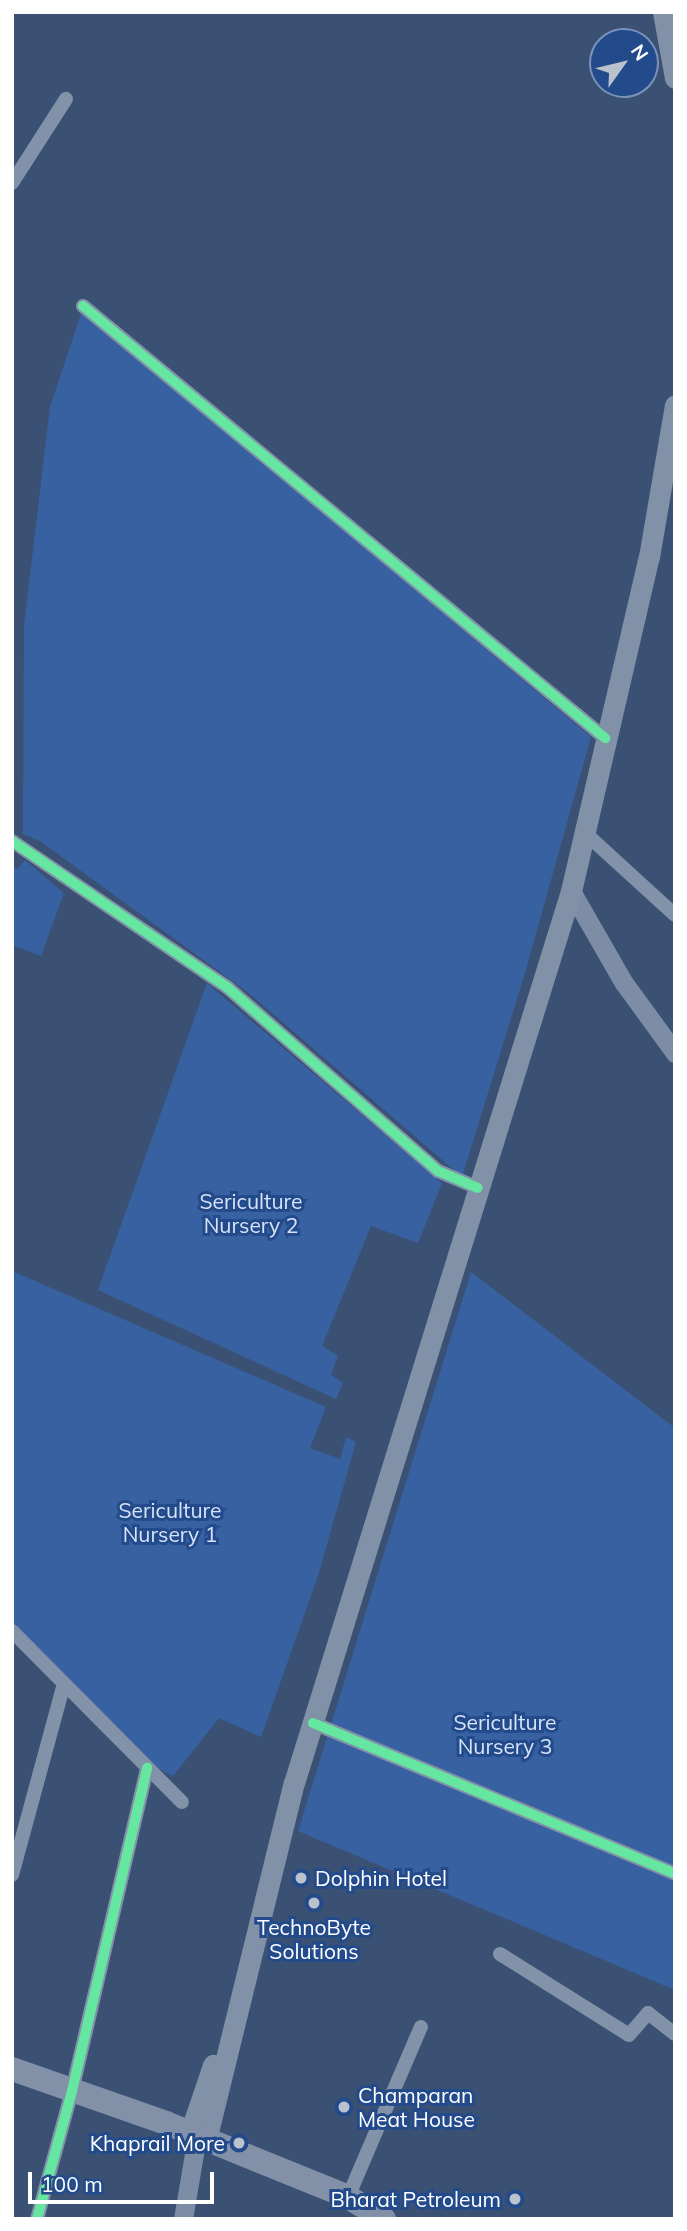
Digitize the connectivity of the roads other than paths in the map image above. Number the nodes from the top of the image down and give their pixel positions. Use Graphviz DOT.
graph roads {
  1 [pos="663,12"];
  2 [pos="675,79"];
  3 [pos="66,99"];
  4 [pos="12,183"];
  5 [pos="83,306"];
  6 [pos="675,405"];
  7 [pos="606,738"];
  8 [pos="584,832"];
  9 [pos="12,841"];
  10 [pos="571,891"];
  11 [pos="675,915"];
  12 [pos="675,1053"];
  13 [pos="478,1188"];
  14 [pos="12,1631"];
  15 [pos="64,1684"];
  16 [pos="313,1723"];
  17 [pos="147,1768"];
  18 [pos="182,1802"];
  19 [pos="675,1874"];
  20 [pos="12,1875"];
  21 [pos="500,1954"];
  22 [pos="246,1976"];
  23 [pos="421,2027"];
  24 [pos="675,2034"];
  25 [pos="12,2069"];
  26 [pos="72,2091"];
  27 [pos="198,2104"];
  28 [pos="166,2123"];
  29 [pos="198,2136"];
  30 [pos="300,2179"];
  31 [pos="348,2197"];
  32 [pos="37,2219"];
  33 [pos="183,2219"];
  34 [pos="360,2219"];
  35 [pos="384,2219"];
  1 -- 2 [label="main road"];
  3 -- 4 [label="street"];
  5 -- 7 [label="street"];
  6 -- 7 [label="main road"];
  7 -- 8 [label="main road"];
  8 -- 10 [label="main road"];
  8 -- 11 [label="street"];
  9 -- 13 [label="street"];
  10 -- 12 [label="street"];
  10 -- 13 [label="main road"];
  13 -- 16 [label="main road"];
  14 -- 15 [label="street"];
  15 -- 17 [label="street"];
  15 -- 20 [label="street"];
  16 -- 19 [label="street"];
  16 -- 22 [label="main road"];
  17 -- 18 [label="street"];
  17 -- 26 [label="street"];
  21 -- 24 [label="street"];
  22 -- 27 [label="main road"];
  22 -- 29 [label="main road"];
  23 -- 31 [label="street"];
  25 -- 26 [label="highway"];
  26 -- 28 [label="highway"];
  26 -- 32 [label="street"];
  27 -- 28 [label="main road"];
  27 -- 29 [label="main road"];
  28 -- 29 [label="highway"];
  29 -- 30 [label="highway"];
  29 -- 33 [label="street"];
  30 -- 31 [label="highway"];
  30 -- 34 [label="highway"];
  31 -- 35 [label="highway"];
}
